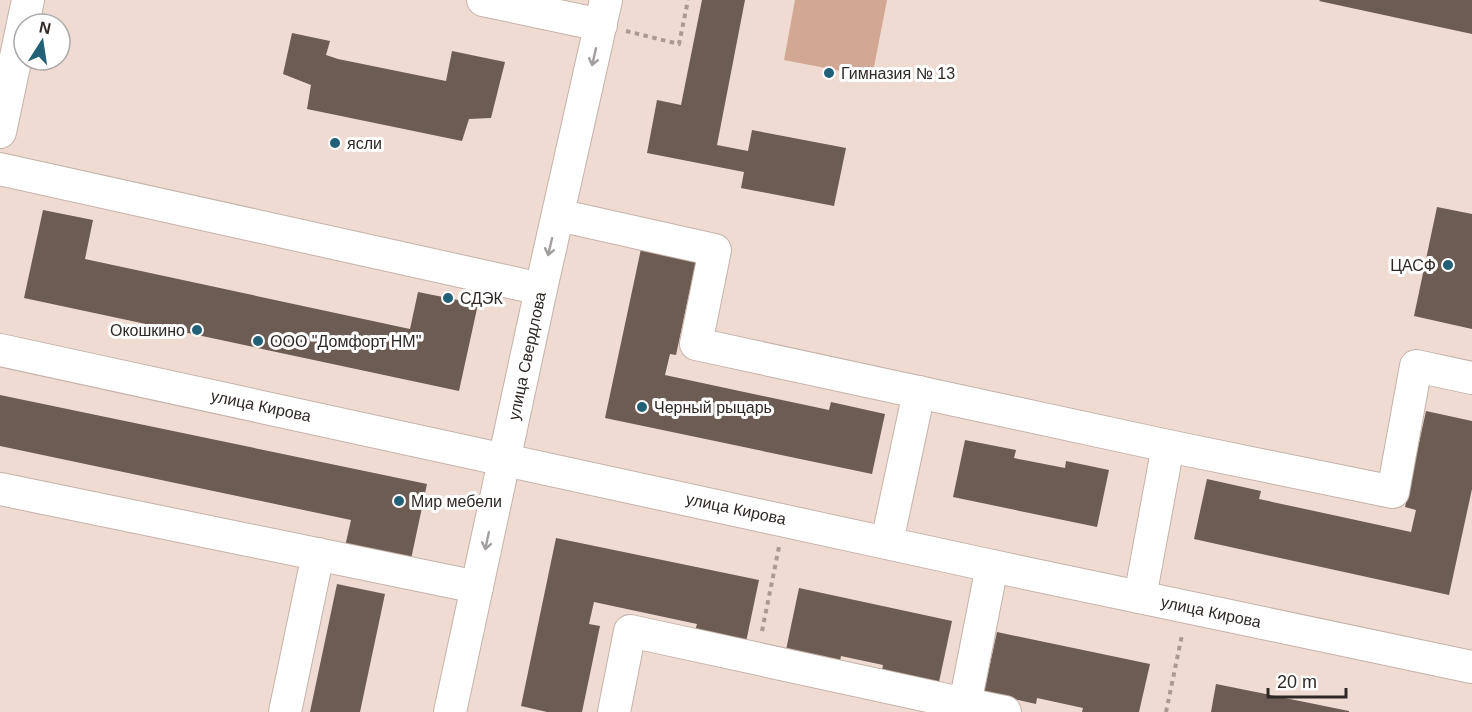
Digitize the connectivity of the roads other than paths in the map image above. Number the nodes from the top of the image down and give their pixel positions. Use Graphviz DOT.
graph roads {
  1 [pos="28,0"];
  2 [pos="483,0"];
  3 [pos="603,13"];
  4 [pos="7,63"];
  5 [pos="0,132"];
  6 [pos="0,169"];
  7 [pos="558,215"];
  8 [pos="541,289"];
  9 [pos="0,350"];
  10 [pos="1472,378"];
  11 [pos="919,392"];
  12 [pos="1168,446"];
  13 [pos="505,458"];
  14 [pos="0,489"];
  15 [pos="887,542"];
  16 [pos="318,554"];
  17 [pos="992,566"];
  18 [pos="477,587"];
  19 [pos="1140,597"];
  20 [pos="1472,668"];
  21 [pos="965,704"];
  22 [pos="285,712"];
  23 [pos="450,712"];
  24 [pos="614,712"];
  25 [pos="1005,712"];
  1 -- 4 [label="street"];
  2 -- 3 [label="street"];
  3 -- 7 [label="street, улица Свердлова, one-way"];
  4 -- 5 [label="street"];
  6 -- 8 [label="street"];
  7 -- 8 [label="street, улица Свердлова, one-way"];
  7 -- 11 [label="street"];
  8 -- 13 [label="street, улица Свердлова"];
  9 -- 13 [label="street, улица Кирова"];
  10 -- 12 [label="street"];
  11 -- 12 [label="street"];
  11 -- 15 [label="street"];
  12 -- 19 [label="street"];
  13 -- 15 [label="street, улица Кирова"];
  13 -- 18 [label="street, улица Свердлова, one-way"];
  14 -- 16 [label="street"];
  15 -- 17 [label="street, улица Кирова"];
  16 -- 18 [label="street"];
  16 -- 22 [label="street"];
  17 -- 19 [label="street, улица Кирова"];
  17 -- 21 [label="street"];
  18 -- 23 [label="street, улица Свердлова"];
  19 -- 20 [label="street, улица Кирова"];
  21 -- 24 [label="street"];
  21 -- 25 [label="street"];
}
